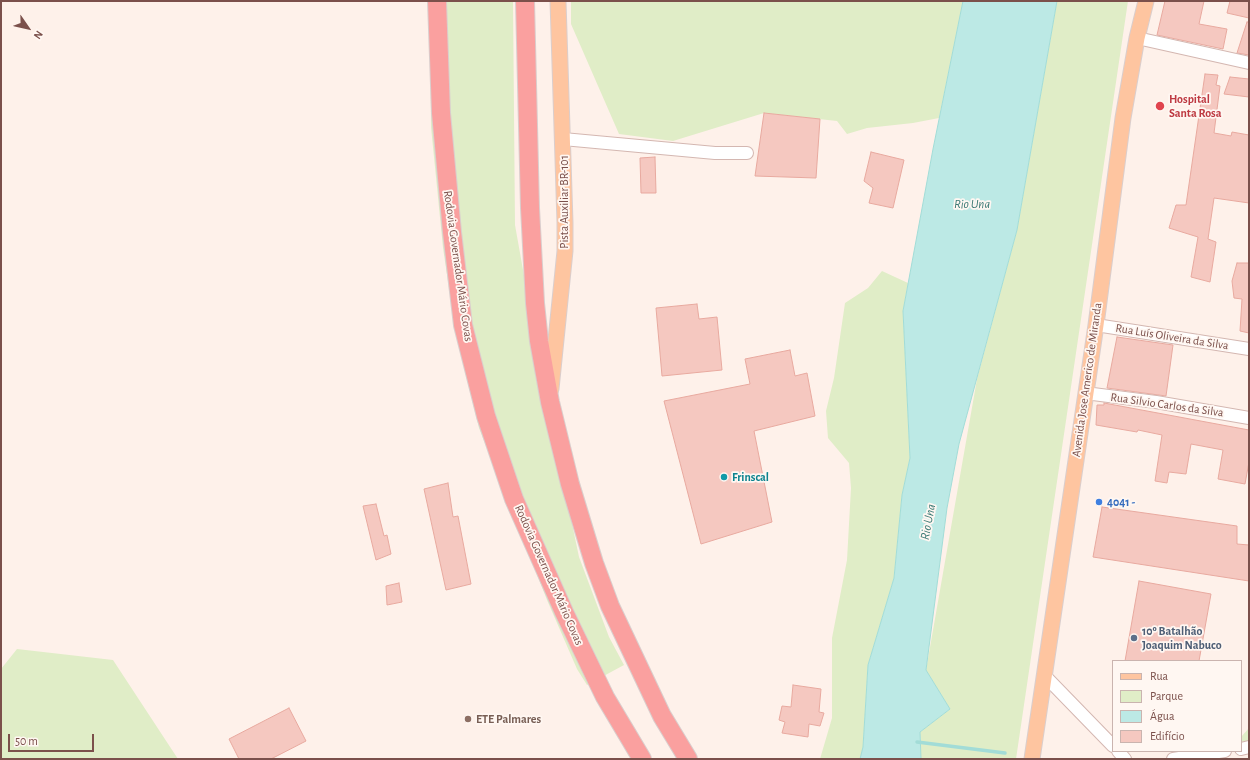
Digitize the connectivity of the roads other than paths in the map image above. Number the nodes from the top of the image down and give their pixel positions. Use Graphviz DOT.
graph roads {
  1 [pos="437,1"];
  2 [pos="525,1"];
  3 [pos="558,1"];
  4 [pos="1146,1"];
  5 [pos="1137,38"];
  6 [pos="1249,63"];
  7 [pos="563,140"];
  8 [pos="747,154"];
  9 [pos="1096,325"];
  10 [pos="1249,349"];
  11 [pos="1085,393"];
  12 [pos="550,402"];
  13 [pos="1249,418"];
  14 [pos="1044,675"];
  15 [pos="1112,745"];
  16 [pos="1218,752"];
  17 [pos="642,759"];
  18 [pos="688,759"];
  19 [pos="1032,759"];
  20 [pos="1173,759"];
  1 -- 17 [label="highway, Rodovia Governador Mário Covas"];
  2 -- 12 [label="highway"];
  3 -- 7 [label="main road, Pista Auxiliar BR-101"];
  4 -- 5 [label="main road, Avenida Jose Americo de Miranda"];
  5 -- 6 [label="street"];
  5 -- 9 [label="main road, Avenida Jose Americo de Miranda"];
  7 -- 8 [label="street"];
  7 -- 12 [label="main road, Pista Auxiliar BR-101"];
  9 -- 10 [label="street, Rua Luís Oliveira da Silva"];
  9 -- 11 [label="main road, Avenida Jose Americo de Miranda"];
  11 -- 13 [label="street, Rua Silvio Carlos da Silva"];
  11 -- 14 [label="main road, Avenida Jose Americo de Miranda"];
  12 -- 18 [label="highway"];
  14 -- 15 [label="street"];
  14 -- 19 [label="main road, Avenida Jose Americo de Miranda"];
  16 -- 20 [label="street"];
}
